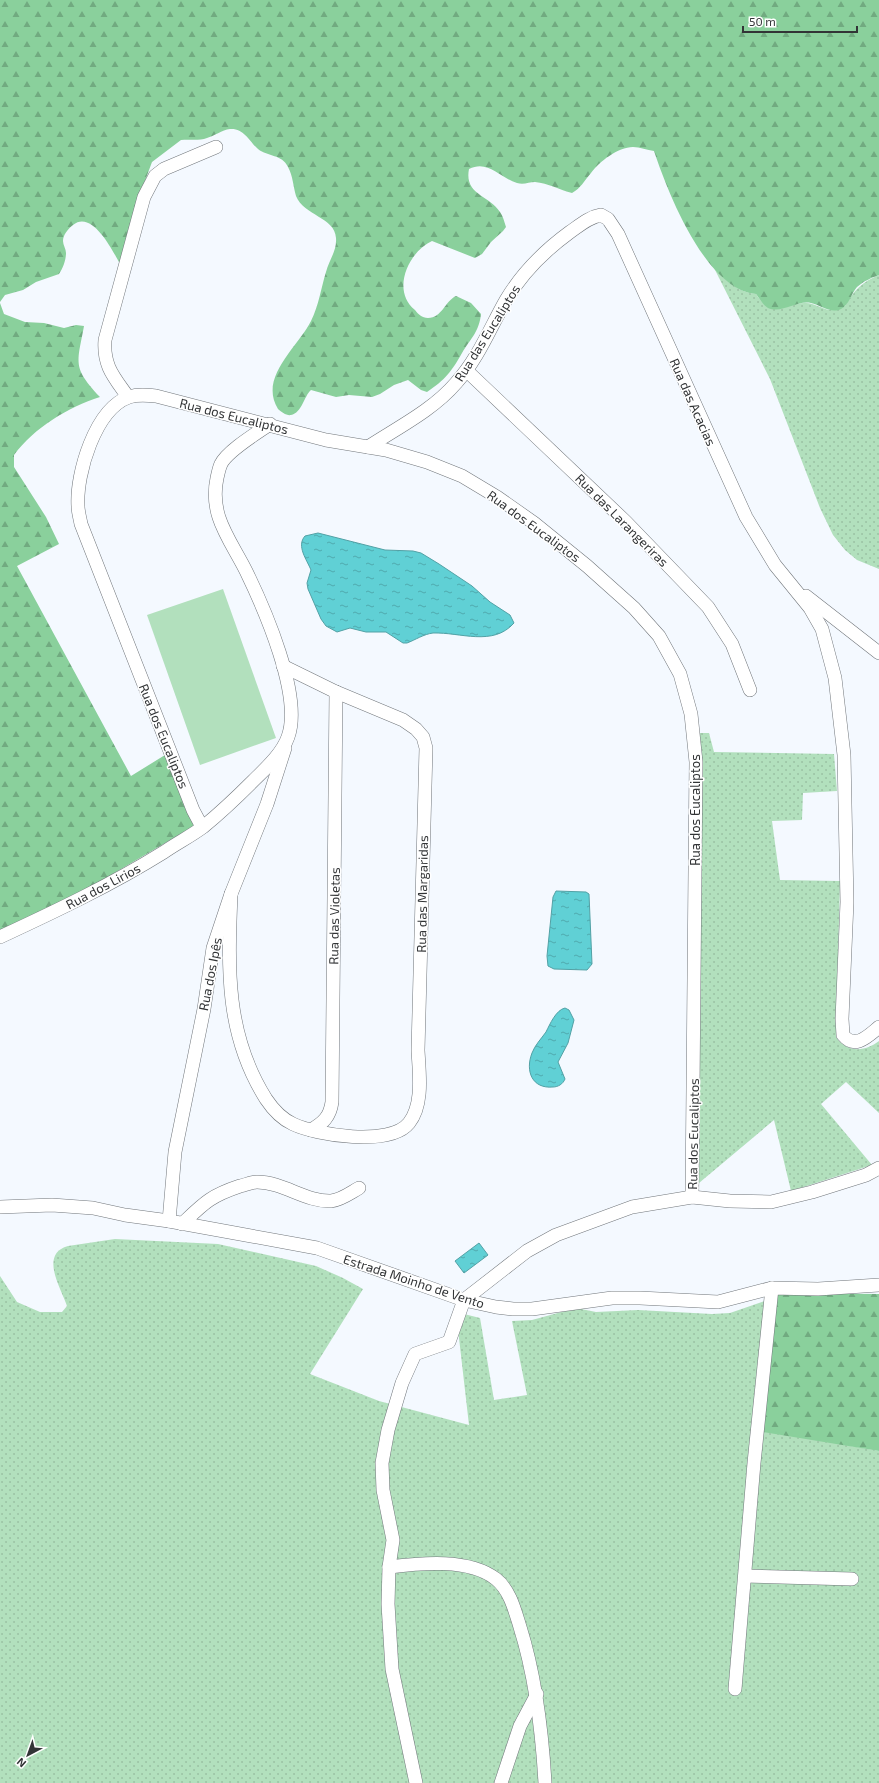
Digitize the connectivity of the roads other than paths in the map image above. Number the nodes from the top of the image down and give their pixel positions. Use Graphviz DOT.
graph roads {
  1 [pos="216,147"];
  2 [pos="601,215"];
  3 [pos="467,371"];
  4 [pos="128,398"];
  5 [pos="270,424"];
  6 [pos="368,447"];
  7 [pos="792,585"];
  8 [pos="879,653"];
  9 [pos="283,666"];
  10 [pos="750,690"];
  11 [pos="336,692"];
  12 [pos="288,736"];
  13 [pos="202,827"];
  14 [pos="231,894"];
  15 [pos="0,937"];
  16 [pos="879,1027"];
  17 [pos="311,1130"];
  18 [pos="879,1168"];
  19 [pos="359,1188"];
  20 [pos="692,1197"];
  21 [pos="0,1207"];
  22 [pos="169,1221"];
  23 [pos="182,1224"];
  24 [pos="879,1285"];
  25 [pos="772,1288"];
  26 [pos="464,1300"];
  27 [pos="389,1567"];
  28 [pos="745,1576"];
  29 [pos="852,1579"];
  30 [pos="736,1689"];
  31 [pos="537,1694"];
  32 [pos="416,1783"];
  33 [pos="501,1783"];
  34 [pos="545,1783"];
  1 -- 4 [label="street"];
  2 -- 3 [label="street, Rua das Eucaliptos"];
  2 -- 7 [label="street, Rua das Acacias"];
  3 -- 6 [label="street, Rua das Eucaliptos"];
  3 -- 10 [label="street, Rua das Larangeriras"];
  4 -- 5 [label="street, Rua dos Eucaliptos"];
  4 -- 13 [label="street, Rua dos Eucaliptos"];
  5 -- 6 [label="street, Rua dos Eucaliptos"];
  5 -- 9 [label="street"];
  6 -- 20 [label="street, Rua dos Eucaliptos"];
  7 -- 8 [label="street"];
  7 -- 16 [label="street"];
  9 -- 11 [label="street, Rua das Margaridas"];
  9 -- 12 [label="street"];
  11 -- 17 [label="street, Rua das Violetas"];
  11 -- 17 [label="street, Rua das Margaridas"];
  12 -- 13 [label="street, Rua dos Lirios"];
  12 -- 14 [label="street, Rua dos Ipês"];
  13 -- 15 [label="street, Rua dos Lirios"];
  14 -- 17 [label="street, Rua das Margaridas"];
  14 -- 22 [label="street, Rua dos Ipês"];
  18 -- 20 [label="street"];
  19 -- 23 [label="street"];
  20 -- 26 [label="street"];
  21 -- 22 [label="street, Estrada Moinho de Vento"];
  22 -- 23 [label="street, Estrada Moinho de Vento"];
  23 -- 26 [label="street, Estrada Moinho de Vento"];
  24 -- 25 [label="street, Estrada Moinho de Vento"];
  25 -- 26 [label="street, Estrada Moinho de Vento"];
  25 -- 28 [label="street"];
  26 -- 27 [label="street"];
  27 -- 31 [label="street"];
  27 -- 32 [label="street"];
  28 -- 29 [label="street"];
  28 -- 30 [label="street"];
  31 -- 33 [label="street"];
  31 -- 34 [label="street"];
}
